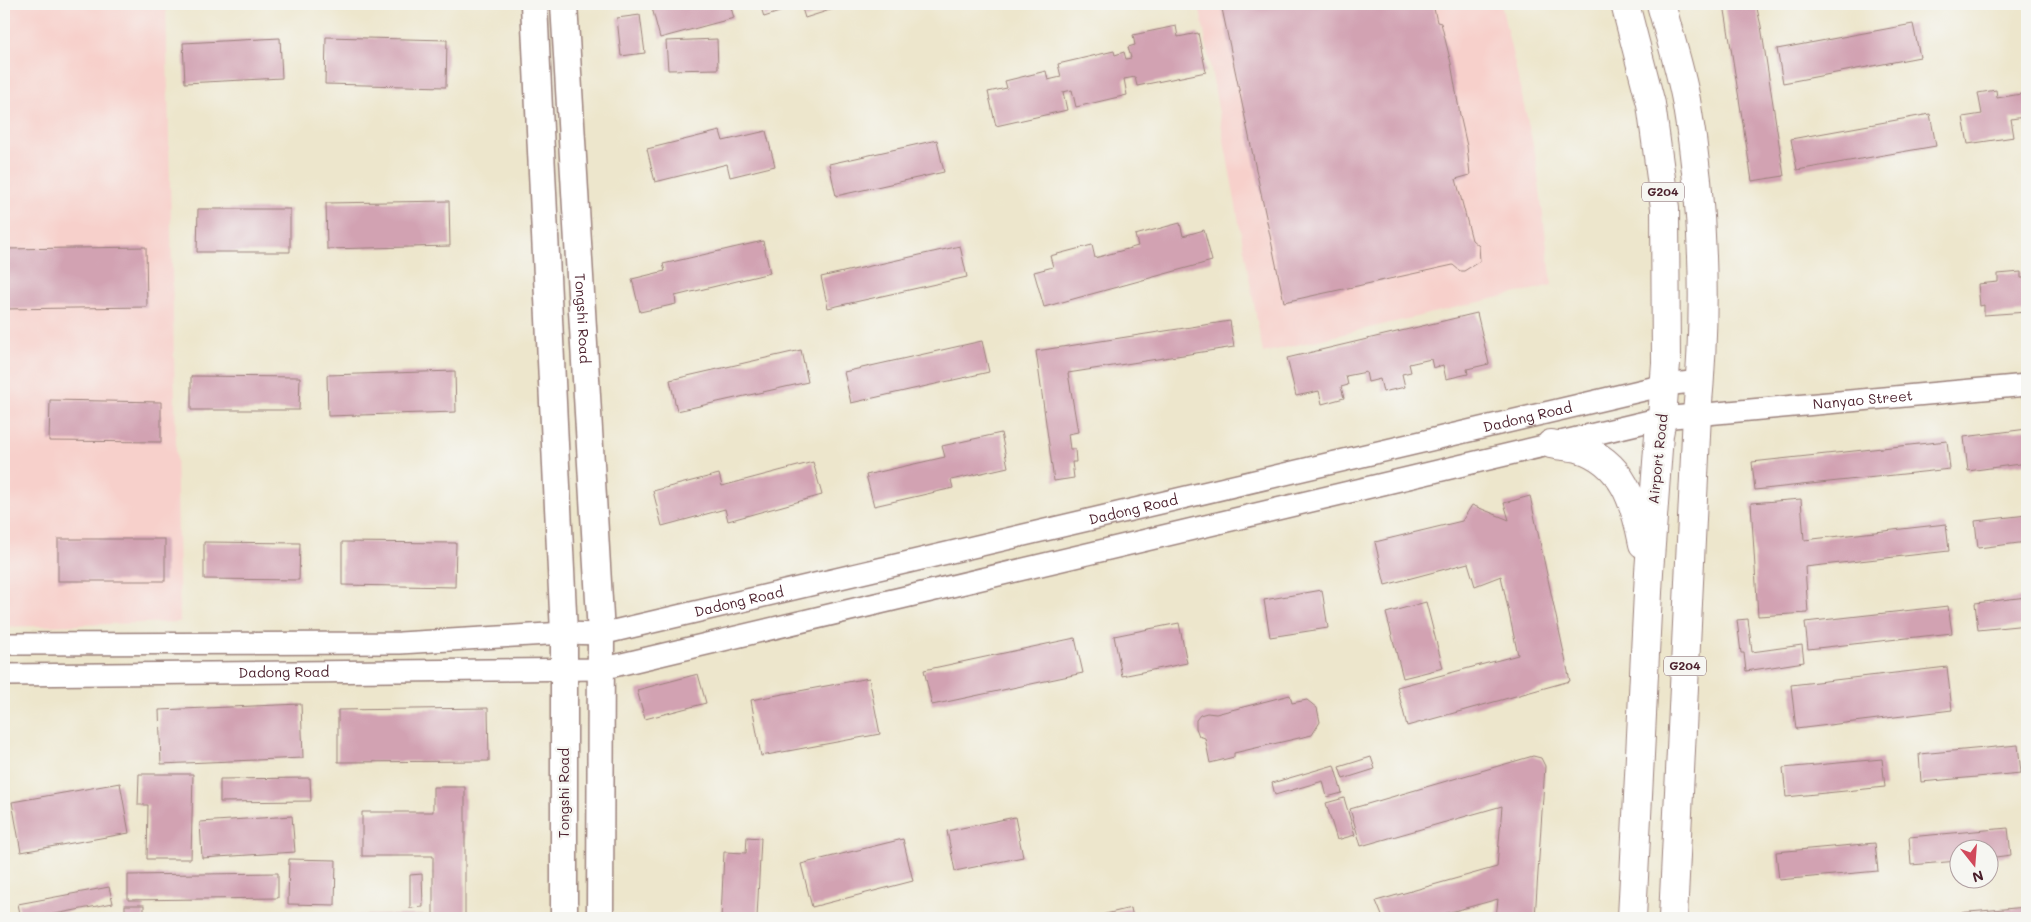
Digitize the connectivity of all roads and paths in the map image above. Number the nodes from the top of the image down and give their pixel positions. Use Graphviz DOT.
graph roads {
  1 [pos="534,4"];
  2 [pos="564,4"];
  3 [pos="1625,4"];
  4 [pos="1661,4"];
  5 [pos="1700,381"];
  6 [pos="1665,385"];
  7 [pos="2027,385"];
  8 [pos="1697,414"];
  9 [pos="1662,418"];
  10 [pos="1551,444"];
  11 [pos="1648,572"];
  12 [pos="564,633"];
  13 [pos="601,634"];
  14 [pos="4,644"];
  15 [pos="565,669"];
  16 [pos="601,670"];
  17 [pos="4,675"];
  18 [pos="564,918"];
  19 [pos="600,918"];
  20 [pos="1632,918"];
  21 [pos="1673,918"];
  1 -- 12 [label="main road"];
  2 -- 13 [label="main road, Tongshi Road"];
  3 -- 6 [label="highway, Airport Road / G204"];
  4 -- 5 [label="highway, G204"];
  5 -- 6 [label="street, Dadong Road"];
  5 -- 8 [label="highway"];
  6 -- 9 [label="highway, Airport Road / G204"];
  6 -- 13 [label="street, Dadong Road"];
  7 -- 8 [label="street, Nanyao Street"];
  8 -- 9 [label="street, Nanyao Street"];
  8 -- 21 [label="highway, G204"];
  9 -- 10 [label="street, Nanyao Street"];
  9 -- 11 [label="highway, Airport Road / G204"];
  10 -- 11 [label="highway"];
  10 -- 16 [label="street"];
  11 -- 20 [label="highway, Airport Road / G204"];
  12 -- 13 [label="street, Dadong Road"];
  12 -- 14 [label="street, Dadong Road"];
  12 -- 15 [label="main road, Tongshi Road"];
  13 -- 16 [label="main road, Tongshi Road"];
  15 -- 16 [label="street, Dadong Road"];
  15 -- 17 [label="street, Dadong Road"];
  15 -- 18 [label="main road, Tongshi Road"];
  16 -- 19 [label="main road"];
}
